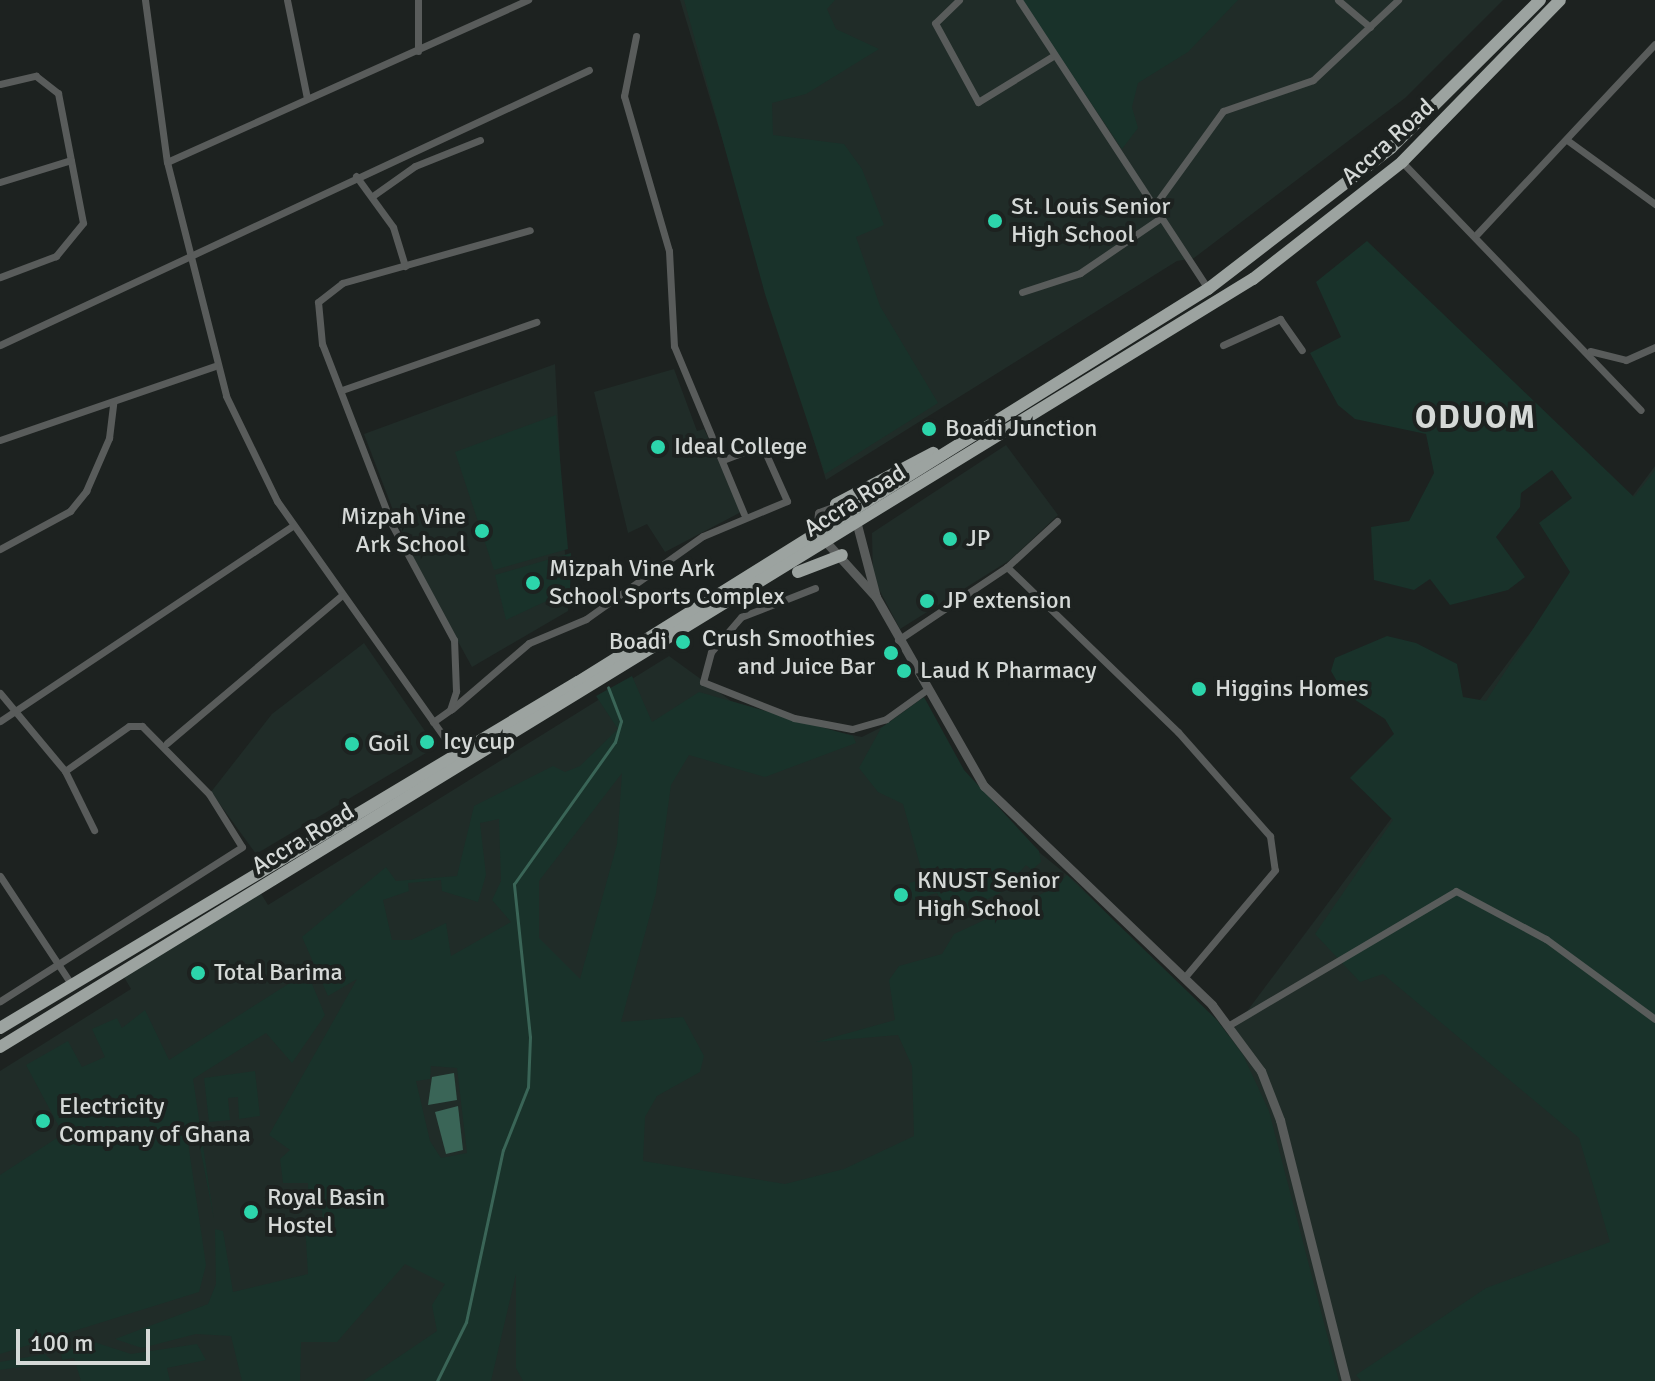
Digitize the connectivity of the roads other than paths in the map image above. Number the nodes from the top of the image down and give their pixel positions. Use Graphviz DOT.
graph roads {
  1 [pos="145,0"];
  2 [pos="287,0"];
  3 [pos="418,0"];
  4 [pos="528,0"];
  5 [pos="959,0"];
  6 [pos="1019,0"];
  7 [pos="1338,0"];
  8 [pos="1398,0"];
  9 [pos="1540,0"];
  10 [pos="1560,0"];
  11 [pos="1370,27"];
  12 [pos="636,36"];
  13 [pos="1655,44"];
  14 [pos="418,51"];
  15 [pos="1053,56"];
  16 [pos="589,70"];
  17 [pos="0,84"];
  18 [pos="307,98"];
  19 [pos="480,140"];
  20 [pos="1567,140"];
  21 [pos="71,160"];
  22 [pos="167,162"];
  23 [pos="1402,162"];
  24 [pos="356,176"];
  25 [pos="0,182"];
  26 [pos="374,195"];
  27 [pos="1655,204"];
  28 [pos="1155,205"];
  29 [pos="1162,217"];
  30 [pos="530,230"];
  31 [pos="1477,234"];
  32 [pos="188,261"];
  33 [pos="405,266"];
  34 [pos="0,277"];
  35 [pos="1208,289"];
  36 [pos="1022,292"];
  37 [pos="536,322"];
  38 [pos="0,345"];
  39 [pos="1223,345"];
  40 [pos="1655,347"];
  41 [pos="1302,350"];
  42 [pos="1588,350"];
  43 [pos="215,366"];
  44 [pos="342,390"];
  45 [pos="113,403"];
  46 [pos="1641,410"];
  47 [pos="966,439"];
  48 [pos="0,440"];
  49 [pos="723,460"];
  50 [pos="836,504"];
  51 [pos="852,511"];
  52 [pos="744,514"];
  53 [pos="1057,521"];
  54 [pos="294,525"];
  55 [pos="859,525"];
  56 [pos="817,532"];
  57 [pos="828,544"];
  58 [pos="0,549"];
  59 [pos="842,555"];
  60 [pos="1007,567"];
  61 [pos="815,588"];
  62 [pos="342,595"];
  63 [pos="876,597"];
  64 [pos="741,598"];
  65 [pos="898,640"];
  66 [pos="925,691"];
  67 [pos="0,693"];
  68 [pos="450,710"];
  69 [pos="13,712"];
  70 [pos="0,721"];
  71 [pos="433,722"];
  72 [pos="167,743"];
  73 [pos="456,754"];
  74 [pos="65,771"];
  75 [pos="94,830"];
  76 [pos="0,876"];
  77 [pos="58,964"];
  78 [pos="1185,977"];
  79 [pos="72,985"];
  80 [pos="0,1001"];
  81 [pos="1655,1019"];
  82 [pos="1231,1024"];
  83 [pos="0,1028"];
  84 [pos="0,1047"];
  85 [pos="1346,1381"];
  1 -- 22 [label="street"];
  2 -- 18 [label="street"];
  3 -- 14 [label="street"];
  4 -- 14 [label="street"];
  5 -- 15 [label="street"];
  6 -- 15 [label="street"];
  7 -- 11 [label="street"];
  8 -- 11 [label="street"];
  9 -- 35 [label="highway, Accra Road"];
  10 -- 23 [label="highway, Accra Road"];
  11 -- 28 [label="street"];
  12 -- 49 [label="street"];
  13 -- 20 [label="street"];
  14 -- 18 [label="street"];
  15 -- 28 [label="street"];
  16 -- 24 [label="street"];
  17 -- 21 [label="street"];
  18 -- 22 [label="street"];
  19 -- 26 [label="street"];
  20 -- 27 [label="street"];
  20 -- 31 [label="street"];
  21 -- 25 [label="street"];
  21 -- 34 [label="street"];
  22 -- 32 [label="street"];
  23 -- 31 [label="street"];
  23 -- 55 [label="highway, Accra Road"];
  24 -- 26 [label="street"];
  24 -- 32 [label="street"];
  26 -- 33 [label="street"];
  28 -- 29 [label="street"];
  29 -- 35 [label="street"];
  29 -- 36 [label="street"];
  30 -- 33 [label="street"];
  31 -- 42 [label="street"];
  32 -- 38 [label="street"];
  32 -- 43 [label="street"];
  33 -- 44 [label="street"];
  35 -- 47 [label="highway, Accra Road"];
  37 -- 44 [label="street"];
  39 -- 41 [label="street"];
  40 -- 42 [label="street"];
  42 -- 46 [label="street"];
  43 -- 45 [label="street"];
  43 -- 54 [label="street"];
  44 -- 68 [label="street"];
  45 -- 48 [label="street"];
  45 -- 58 [label="street"];
  47 -- 50 [label="highway"];
  47 -- 51 [label="highway, Accra Road"];
  49 -- 52 [label="street"];
  49 -- 52 [label="street"];
  50 -- 51 [label="street"];
  50 -- 56 [label="street"];
  51 -- 55 [label="street"];
  51 -- 56 [label="highway, Accra Road"];
  52 -- 68 [label="street"];
  53 -- 60 [label="street"];
  54 -- 62 [label="street"];
  54 -- 69 [label="street"];
  55 -- 57 [label="highway, Accra Road"];
  55 -- 63 [label="street"];
  56 -- 57 [label="street"];
  56 -- 73 [label="highway, Accra Road"];
  57 -- 59 [label="street"];
  57 -- 64 [label="highway, Accra Road"];
  59 -- 63 [label="street"];
  59 -- 64 [label="highway"];
  60 -- 65 [label="street"];
  60 -- 78 [label="street"];
  61 -- 66 [label="street"];
  62 -- 71 [label="street"];
  62 -- 72 [label="street"];
  63 -- 65 [label="street"];
  64 -- 84 [label="highway, Accra Road"];
  65 -- 66 [label="street"];
  66 -- 78 [label="street"];
  67 -- 69 [label="street"];
  68 -- 71 [label="street"];
  69 -- 70 [label="street"];
  69 -- 74 [label="street"];
  71 -- 73 [label="street"];
  72 -- 74 [label="street"];
  72 -- 77 [label="street"];
  73 -- 79 [label="highway, Accra Road"];
  74 -- 75 [label="street"];
  76 -- 77 [label="street"];
  77 -- 79 [label="street"];
  77 -- 80 [label="street"];
  78 -- 82 [label="street"];
  79 -- 83 [label="highway, Accra Road"];
  81 -- 82 [label="street"];
  82 -- 85 [label="street"];
}
